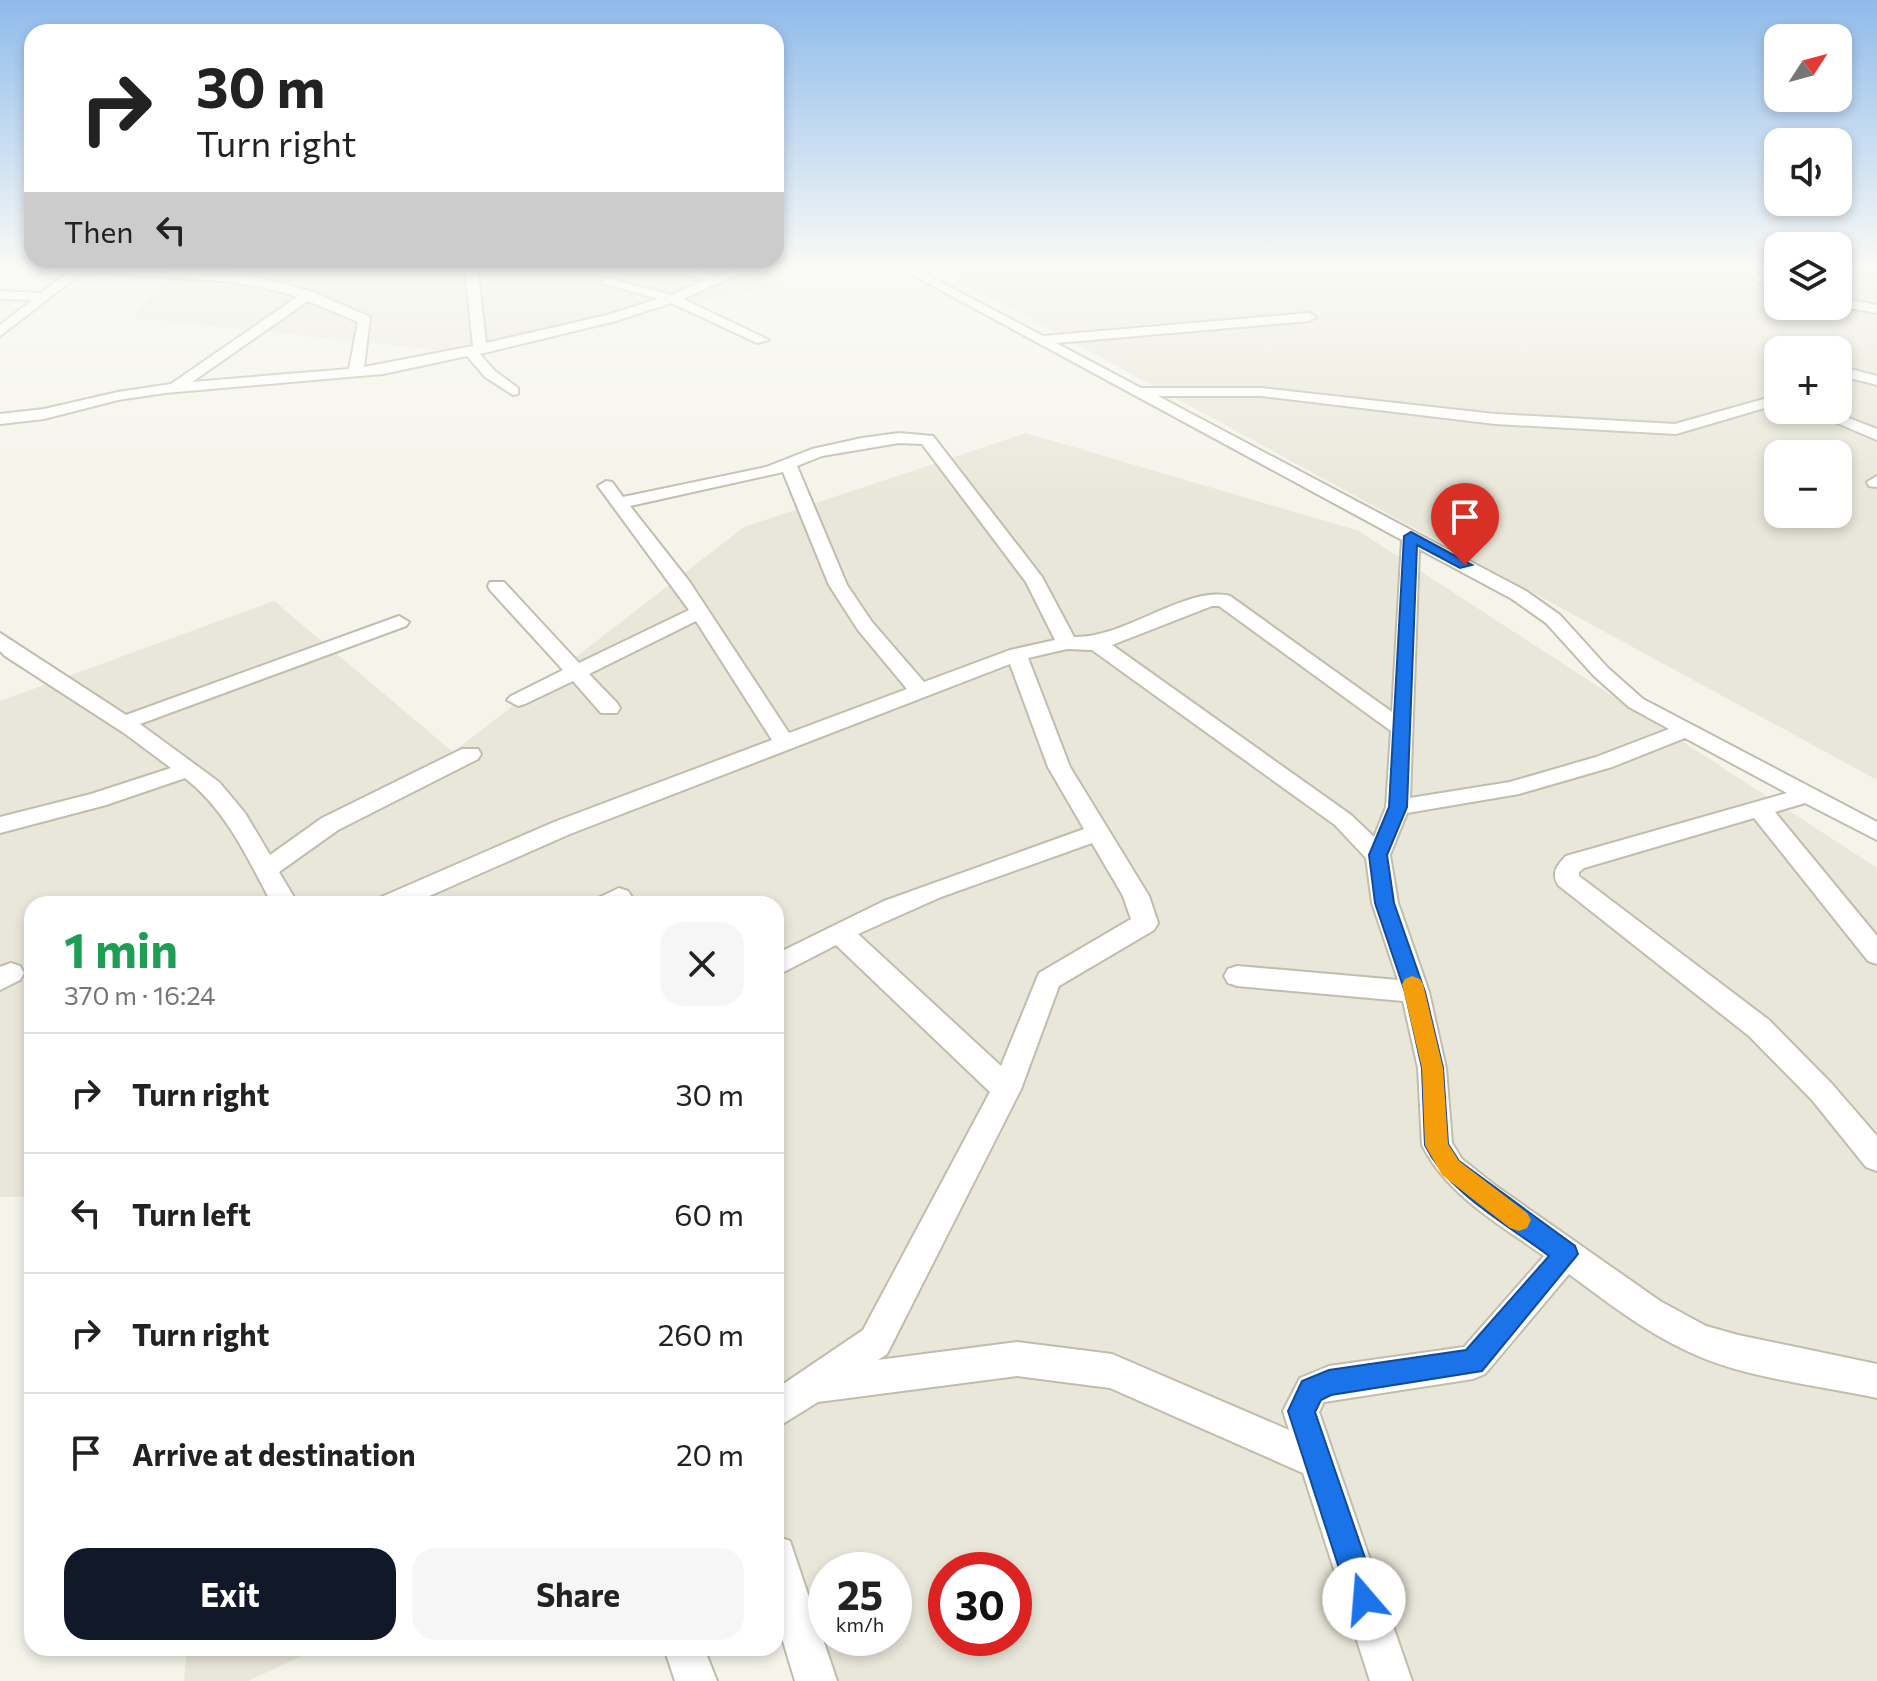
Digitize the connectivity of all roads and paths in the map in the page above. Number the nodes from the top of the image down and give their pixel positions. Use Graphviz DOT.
graph roads {
  1 [pos="237,344"];
  2 [pos="361,344"];
  3 [pos="476,344"];
  4 [pos="501,344"];
  5 [pos="1047,344"];
  6 [pos="476,351"];
  7 [pos="356,372"];
  8 [pos="1852,375"];
  9 [pos="1877,381"];
  10 [pos="175,388"];
  11 [pos="513,391"];
  12 [pos="1133,392"];
  13 [pos="1764,403"];
  14 [pos="0,419"];
  15 [pos="1849,424"];
  16 [pos="1877,435"];
  17 [pos="788,464"];
  18 [pos="606,486"];
  19 [pos="619,503"];
  20 [pos="1411,536"];
  21 [pos="497,586"];
  22 [pos="700,612"];
  23 [pos="399,622"];
  24 [pos="1067,643"];
  25 [pos="1097,644"];
  26 [pos="4,649"];
  27 [pos="1017,654"];
  28 [pos="577,672"];
  29 [pos="920,691"];
  30 [pos="518,700"];
  31 [pos="609,708"];
  32 [pos="123,723"];
  33 [pos="1402,729"];
  34 [pos="1687,730"];
  35 [pos="785,743"];
  36 [pos="470,754"];
  37 [pos="187,770"];
  38 [pos="1807,795"];
  39 [pos="1398,807"];
  40 [pos="1759,808"];
  41 [pos="0,825"];
  42 [pos="1877,832"];
  43 [pos="1097,833"];
  44 [pos="1378,855"];
  45 [pos="265,870"];
  46 [pos="280,896"];
  47 [pos="406,896"];
  48 [pos="839,932"];
  49 [pos="1877,954"];
  50 [pos="784,962"];
  51 [pos="1237,976"];
  52 [pos="1415,992"];
  53 [pos="1006,1089"];
  54 [pos="1877,1158"];
  55 [pos="1566,1254"];
  56 [pos="1877,1381"];
  57 [pos="814,1385"];
  58 [pos="784,1405"];
  59 [pos="1318,1461"];
  60 [pos="784,1580"];
  61 [pos="687,1656"];
  62 [pos="696,1681"];
  63 [pos="816,1681"];
  64 [pos="1391,1681"];
  1 -- 10 [label="street"];
  2 -- 7 [label="street"];
  3 -- 6 [label="street"];
  4 -- 6 [label="street"];
  5 -- 12 [label="street"];
  6 -- 7 [label="street"];
  6 -- 11 [label="street"];
  7 -- 10 [label="street"];
  8 -- 9 [label="street"];
  10 -- 14 [label="street"];
  12 -- 13 [label="street"];
  12 -- 20 [label="street"];
  15 -- 16 [label="street"];
  17 -- 19 [label="street"];
  17 -- 24 [label="street"];
  17 -- 29 [label="street"];
  18 -- 19 [label="street"];
  19 -- 22 [label="street"];
  20 -- 33 [label="street"];
  20 -- 34 [label="street"];
  21 -- 28 [label="street"];
  22 -- 28 [label="street"];
  22 -- 35 [label="street"];
  23 -- 32 [label="street"];
  24 -- 25 [label="street"];
  24 -- 27 [label="street"];
  25 -- 33 [label="street"];
  25 -- 44 [label="street"];
  26 -- 32 [label="street"];
  27 -- 29 [label="street"];
  27 -- 43 [label="street"];
  28 -- 30 [label="street"];
  28 -- 31 [label="street"];
  29 -- 35 [label="street"];
  32 -- 37 [label="street"];
  33 -- 39 [label="street"];
  34 -- 38 [label="street"];
  34 -- 39 [label="street"];
  35 -- 47 [label="street"];
  36 -- 45 [label="street"];
  37 -- 41 [label="street"];
  37 -- 45 [label="street"];
  38 -- 40 [label="street"];
  38 -- 42 [label="street"];
  39 -- 44 [label="street"];
  40 -- 49 [label="street"];
  40 -- 54 [label="street"];
  43 -- 48 [label="street"];
  43 -- 53 [label="street"];
  44 -- 52 [label="street"];
  45 -- 46 [label="street"];
  48 -- 50 [label="street"];
  48 -- 53 [label="street"];
  51 -- 52 [label="street"];
  52 -- 55 [label="street"];
  53 -- 57 [label="street"];
  55 -- 56 [label="street"];
  55 -- 59 [label="street"];
  57 -- 58 [label="street"];
  57 -- 59 [label="street"];
  59 -- 64 [label="street"];
  60 -- 63 [label="street"];
  61 -- 62 [label="street"];
}
